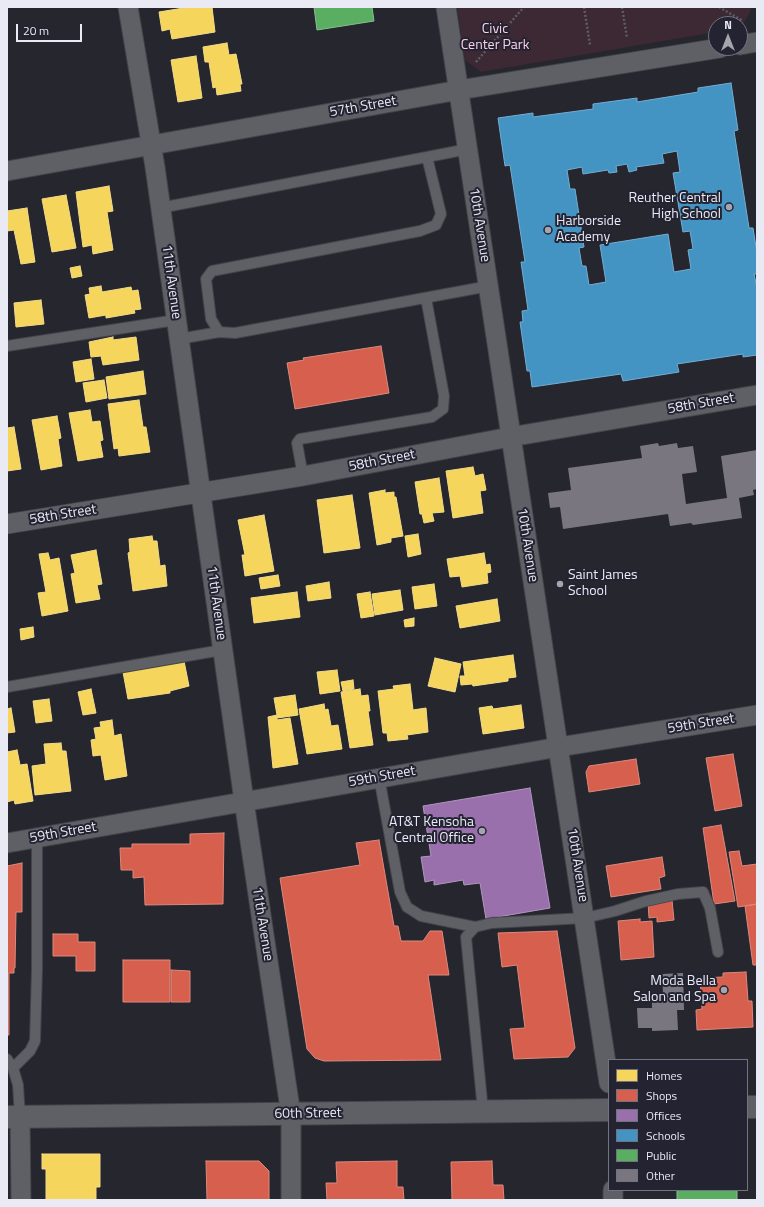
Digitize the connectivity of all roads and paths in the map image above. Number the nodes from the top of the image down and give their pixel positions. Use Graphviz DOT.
graph roads {
  1 [pos="128,7"];
  2 [pos="446,7"];
  3 [pos="524,7"];
  4 [pos="584,7"];
  5 [pos="622,7"];
  6 [pos="719,7"];
  7 [pos="734,16"];
  8 [pos="626,38"];
  9 [pos="590,45"];
  10 [pos="708,50"];
  11 [pos="474,64"];
  12 [pos="459,90"];
  13 [pos="151,146"];
  14 [pos="468,149"];
  15 [pos="427,157"];
  16 [pos="7,171"];
  17 [pos="160,208"];
  18 [pos="489,286"];
  19 [pos="426,298"];
  20 [pos="176,320"];
  21 [pos="219,332"];
  22 [pos="179,339"];
  23 [pos="7,346"];
  24 [pos="757,395"];
  25 [pos="510,437"];
  26 [pos="303,476"];
  27 [pos="200,492"];
  28 [pos="7,524"];
  29 [pos="222,650"];
  30 [pos="7,687"];
  31 [pos="757,715"];
  32 [pos="559,747"];
  33 [pos="379,777"];
  34 [pos="244,801"];
  35 [pos="37,838"];
  36 [pos="7,843"];
  37 [pos="585,918"];
  38 [pos="475,927"];
  39 [pos="718,952"];
  40 [pos="7,1059"];
  41 [pos="13,1068"];
  42 [pos="608,1076"];
  43 [pos="608,1110"];
  44 [pos="483,1112"];
  45 [pos="291,1115"];
  46 [pos="13,1117"];
  47 [pos="21,1200"];
  48 [pos="292,1200"];
  1 -- 13 [label="street, 11th Avenue"];
  2 -- 12 [label="street, 10th Avenue"];
  3 -- 11 [label="path"];
  4 -- 9 [label="path"];
  5 -- 8 [label="path"];
  6 -- 7 [label="path"];
  10 -- 12 [label="street, 57th Street"];
  12 -- 13 [label="street, 57th Street"];
  12 -- 14 [label="street, 10th Avenue"];
  13 -- 16 [label="street, 57th Street"];
  13 -- 17 [label="street, 11th Avenue"];
  14 -- 15 [label="lane"];
  14 -- 18 [label="street, 10th Avenue"];
  15 -- 17 [label="lane"];
  15 -- 21 [label="lane"];
  17 -- 20 [label="street, 11th Avenue"];
  18 -- 19 [label="lane"];
  18 -- 25 [label="street, 10th Avenue"];
  19 -- 21 [label="lane"];
  19 -- 26 [label="lane"];
  20 -- 22 [label="street, 11th Avenue"];
  20 -- 23 [label="lane"];
  21 -- 22 [label="lane"];
  22 -- 27 [label="street, 11th Avenue"];
  24 -- 25 [label="street, 58th Street"];
  25 -- 26 [label="street, 58th Street"];
  25 -- 32 [label="street, 10th Avenue"];
  26 -- 27 [label="street, 58th Street"];
  27 -- 28 [label="street, 58th Street"];
  27 -- 29 [label="street, 11th Avenue"];
  29 -- 30 [label="lane"];
  29 -- 34 [label="street, 11th Avenue"];
  31 -- 32 [label="street, 59th Street"];
  32 -- 33 [label="street, 59th Street"];
  32 -- 37 [label="street, 10th Avenue"];
  33 -- 34 [label="street, 59th Street"];
  33 -- 38 [label="lane"];
  34 -- 35 [label="street, 59th Street"];
  34 -- 45 [label="street, 11th Avenue"];
  35 -- 36 [label="street, 59th Street"];
  35 -- 41 [label="lane"];
  37 -- 38 [label="lane"];
  37 -- 39 [label="lane"];
  37 -- 42 [label="street, 10th Avenue"];
  38 -- 44 [label="lane"];
  40 -- 41 [label="lane"];
  41 -- 46 [label="lane"];
  43 -- 44 [label="street, 60th Street"];
  44 -- 45 [label="street, 60th Street"];
  45 -- 46 [label="street, 60th Street"];
  45 -- 48 [label="street, 11th Avenue"];
  46 -- 47 [label="street"];
}
